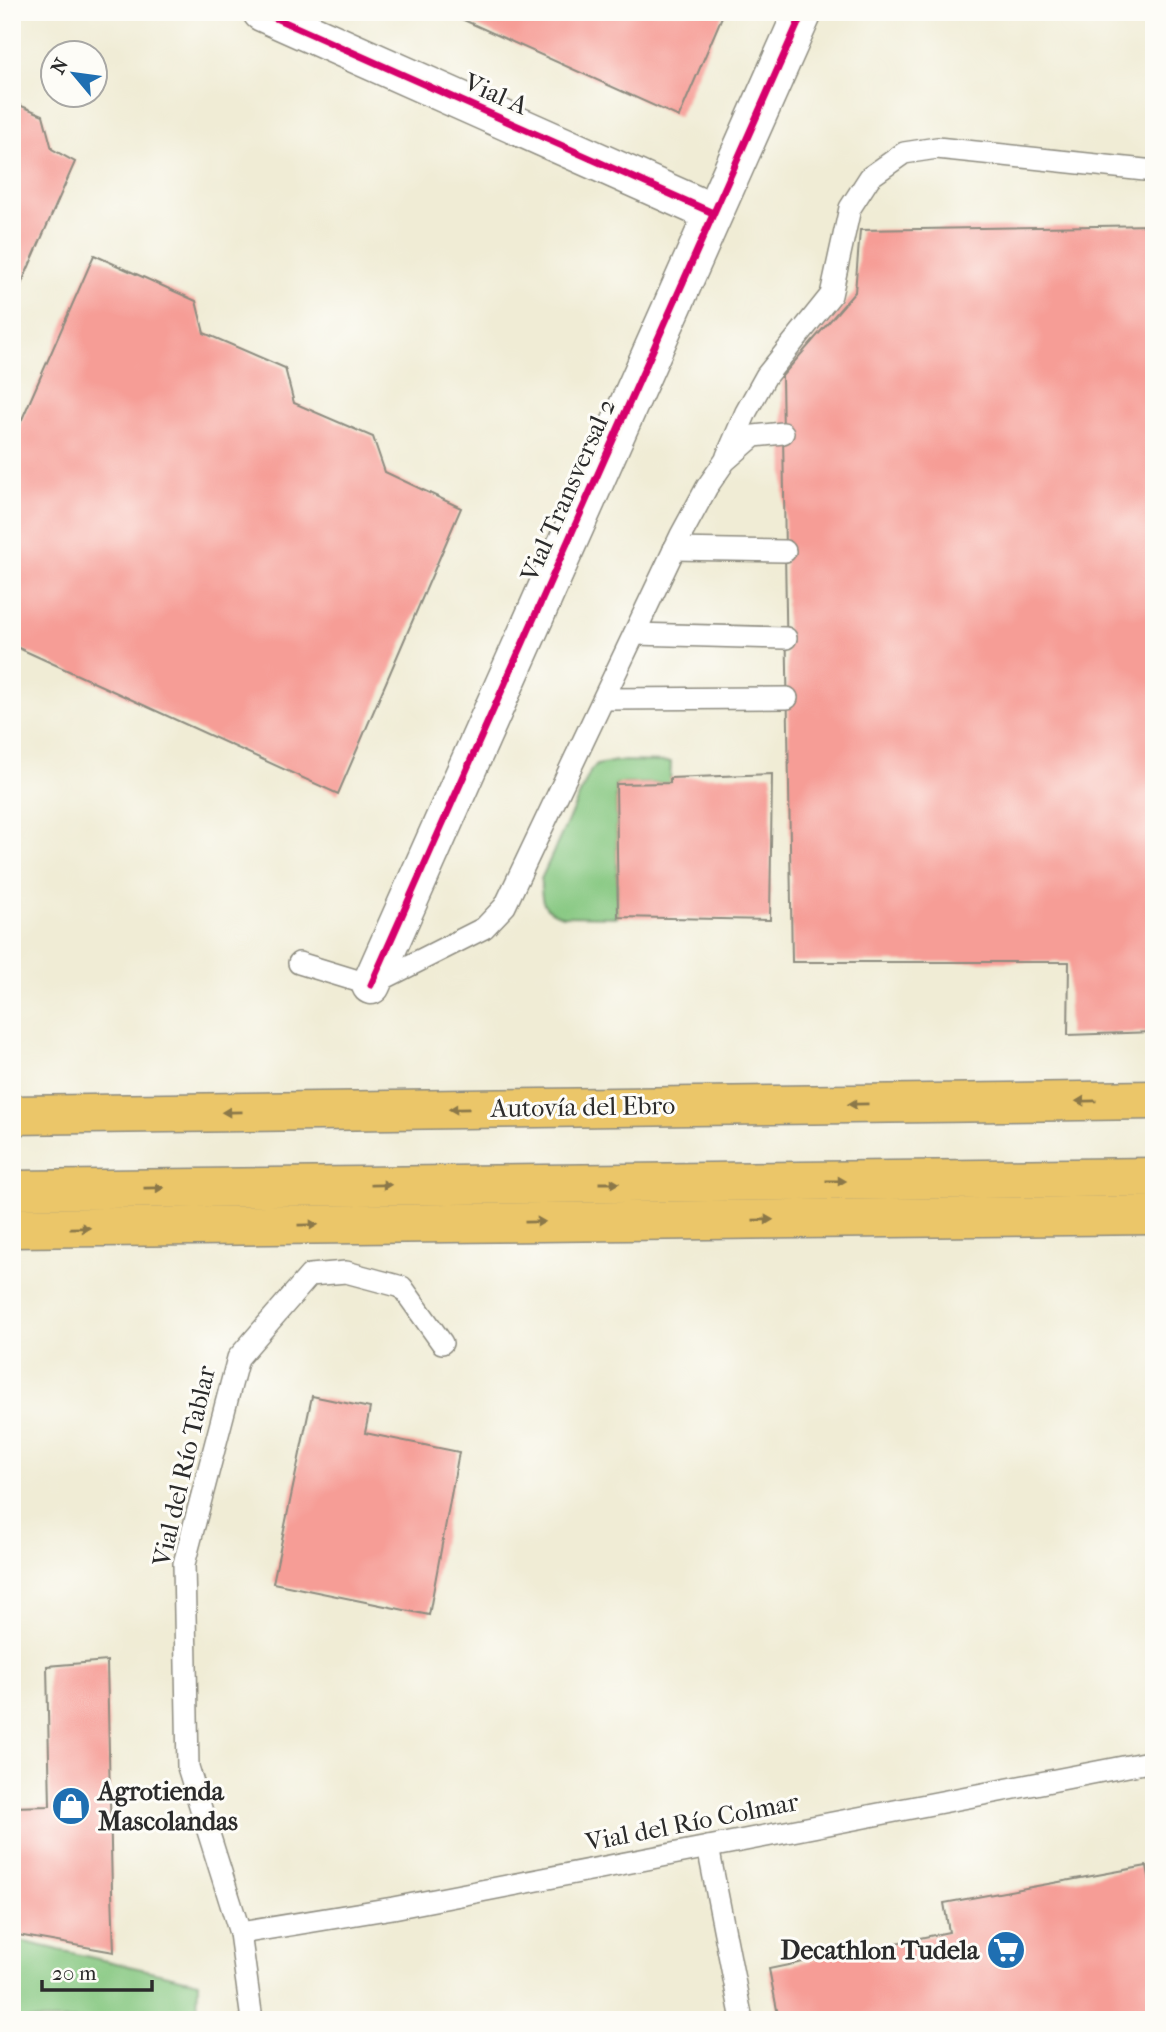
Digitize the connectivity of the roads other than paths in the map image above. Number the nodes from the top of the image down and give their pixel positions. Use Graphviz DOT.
graph roads {
  1 [pos="262,12"];
  2 [pos="803,12"];
  3 [pos="1154,171"];
  4 [pos="713,214"];
  5 [pos="783,433"];
  6 [pos="725,461"];
  7 [pos="674,549"];
  8 [pos="785,551"];
  9 [pos="635,634"];
  10 [pos="786,638"];
  11 [pos="787,698"];
  12 [pos="604,699"];
  13 [pos="299,963"];
  14 [pos="371,985"];
  15 [pos="1154,1100"];
  16 [pos="12,1115"];
  17 [pos="1154,1177"];
  18 [pos="12,1190"];
  19 [pos="1154,1214"];
  20 [pos="12,1228"];
  21 [pos="442,1343"];
  22 [pos="1154,1761"];
  23 [pos="708,1847"];
  24 [pos="240,1933"];
  25 [pos="252,2020"];
  26 [pos="742,2020"];
  1 -- 4 [label="street, Vial A"];
  2 -- 4 [label="street, Vial Transversal 2"];
  3 -- 6 [label="lane"];
  4 -- 14 [label="street, Vial Transversal 2"];
  5 -- 6 [label="lane"];
  6 -- 7 [label="lane"];
  7 -- 8 [label="lane"];
  7 -- 9 [label="lane"];
  9 -- 10 [label="lane"];
  9 -- 12 [label="lane"];
  11 -- 12 [label="lane"];
  12 -- 14 [label="lane"];
  13 -- 14 [label="lane"];
  15 -- 16 [label="highway, Autovía del Ebro, one-way"];
  18 -- 17 [label="highway, one-way"];
  20 -- 19 [label="highway, one-way"];
  21 -- 24 [label="lane, Vial del Río Tablar"];
  22 -- 23 [label="lane, Vial del Río Colmar"];
  23 -- 24 [label="lane, Vial del Río Colmar"];
  23 -- 26 [label="lane"];
  24 -- 25 [label="lane, Vial del Río Tablar"];
}
